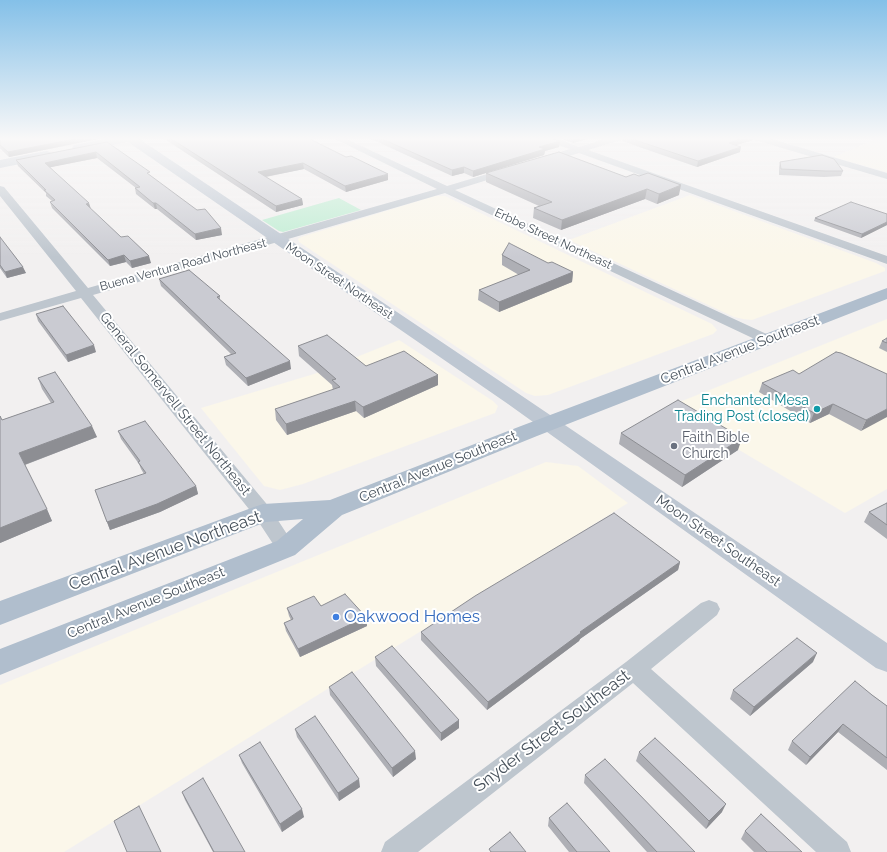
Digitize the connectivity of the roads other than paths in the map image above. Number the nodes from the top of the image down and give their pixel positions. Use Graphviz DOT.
graph roads {
  1 [pos="188,178"];
  2 [pos="422,178"];
  3 [pos="484,178"];
  4 [pos="657,178"];
  5 [pos="0,189"];
  6 [pos="446,189"];
  7 [pos="277,239"];
  8 [pos="887,260"];
  9 [pos="84,292"];
  10 [pos="887,293"];
  11 [pos="0,317"];
  12 [pos="768,340"];
  13 [pos="549,423"];
  14 [pos="333,509"];
  15 [pos="263,513"];
  16 [pos="286,548"];
  17 [pos="709,609"];
  18 [pos="0,613"];
  19 [pos="887,659"];
  20 [pos="0,662"];
  21 [pos="634,669"];
  22 [pos="395,852"];
  23 [pos="837,852"];
  1 -- 7 [label="street, Moon Street Northeast"];
  2 -- 6 [label="street, Erbbe Street Northeast"];
  3 -- 6 [label="street, Buena Ventura Road Northeast"];
  4 -- 8 [label="street"];
  5 -- 9 [label="street, General Somervell Street Northeast"];
  6 -- 7 [label="street, Buena Ventura Road Northeast"];
  6 -- 12 [label="street, Erbbe Street Northeast"];
  7 -- 9 [label="street, Buena Ventura Road Northeast"];
  7 -- 13 [label="street, Moon Street Northeast"];
  9 -- 11 [label="street, Buena Ventura Road Northeast"];
  9 -- 15 [label="street, General Somervell Street Northeast"];
  10 -- 12 [label="main road, Central Avenue Southeast"];
  12 -- 13 [label="main road, Central Avenue Southeast"];
  13 -- 14 [label="main road, Central Avenue Southeast"];
  13 -- 19 [label="street, Moon Street Southeast"];
  14 -- 15 [label="main road, Central Avenue Northeast"];
  14 -- 16 [label="main road, Central Avenue Southeast"];
  15 -- 16 [label="street, General Somervell Street Northeast"];
  15 -- 18 [label="main road, Central Avenue Northeast"];
  16 -- 20 [label="main road, Central Avenue Southeast"];
  17 -- 21 [label="street, Snyder Street Southeast"];
  21 -- 22 [label="street, Snyder Street Southeast"];
  21 -- 23 [label="street"];
}
